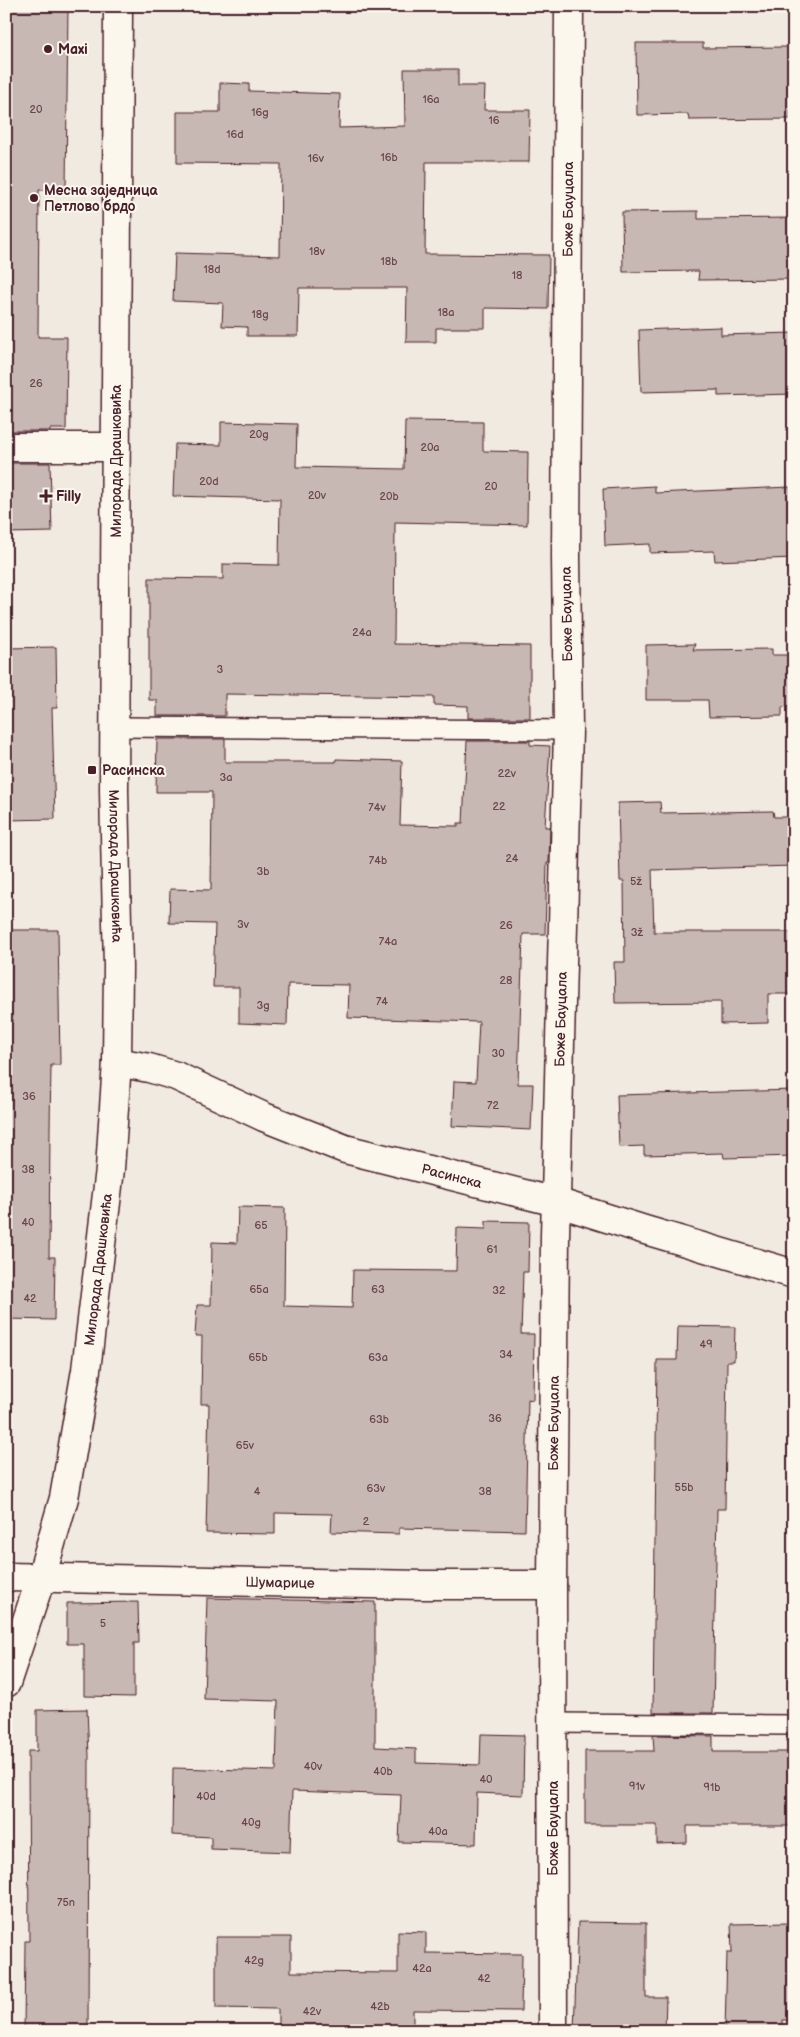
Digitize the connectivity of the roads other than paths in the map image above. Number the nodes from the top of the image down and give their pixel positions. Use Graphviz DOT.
graph roads {
  1 [pos="118,6"];
  2 [pos="569,6"];
  3 [pos="6,447"];
  4 [pos="116,447"];
  5 [pos="114,727"];
  6 [pos="568,730"];
  7 [pos="117,1062"];
  8 [pos="556,1202"];
  9 [pos="794,1274"];
  10 [pos="6,1577"];
  11 [pos="40,1578"];
  12 [pos="552,1585"];
  13 [pos="6,1682"];
  14 [pos="552,1723"];
  15 [pos="794,1725"];
  16 [pos="552,2031"];
  1 -- 4 [label="street, Милорада Драшковића"];
  2 -- 6 [label="street, Боже Бауцала"];
  3 -- 4 [label="street"];
  4 -- 5 [label="street, Милорада Драшковића"];
  5 -- 6 [label="lane"];
  5 -- 7 [label="street, Милорада Драшковића"];
  6 -- 8 [label="street, Боже Бауцала"];
  7 -- 8 [label="street, Расинска"];
  7 -- 11 [label="street, Милорада Драшковића"];
  8 -- 9 [label="street, Расинска"];
  8 -- 12 [label="street, Боже Бауцала"];
  10 -- 11 [label="street, Шумарице"];
  11 -- 12 [label="street, Шумарице"];
  11 -- 13 [label="street, Милорада Драшковића"];
  12 -- 14 [label="street, Боже Бауцала"];
  14 -- 15 [label="lane"];
  14 -- 16 [label="street, Боже Бауцала"];
}
